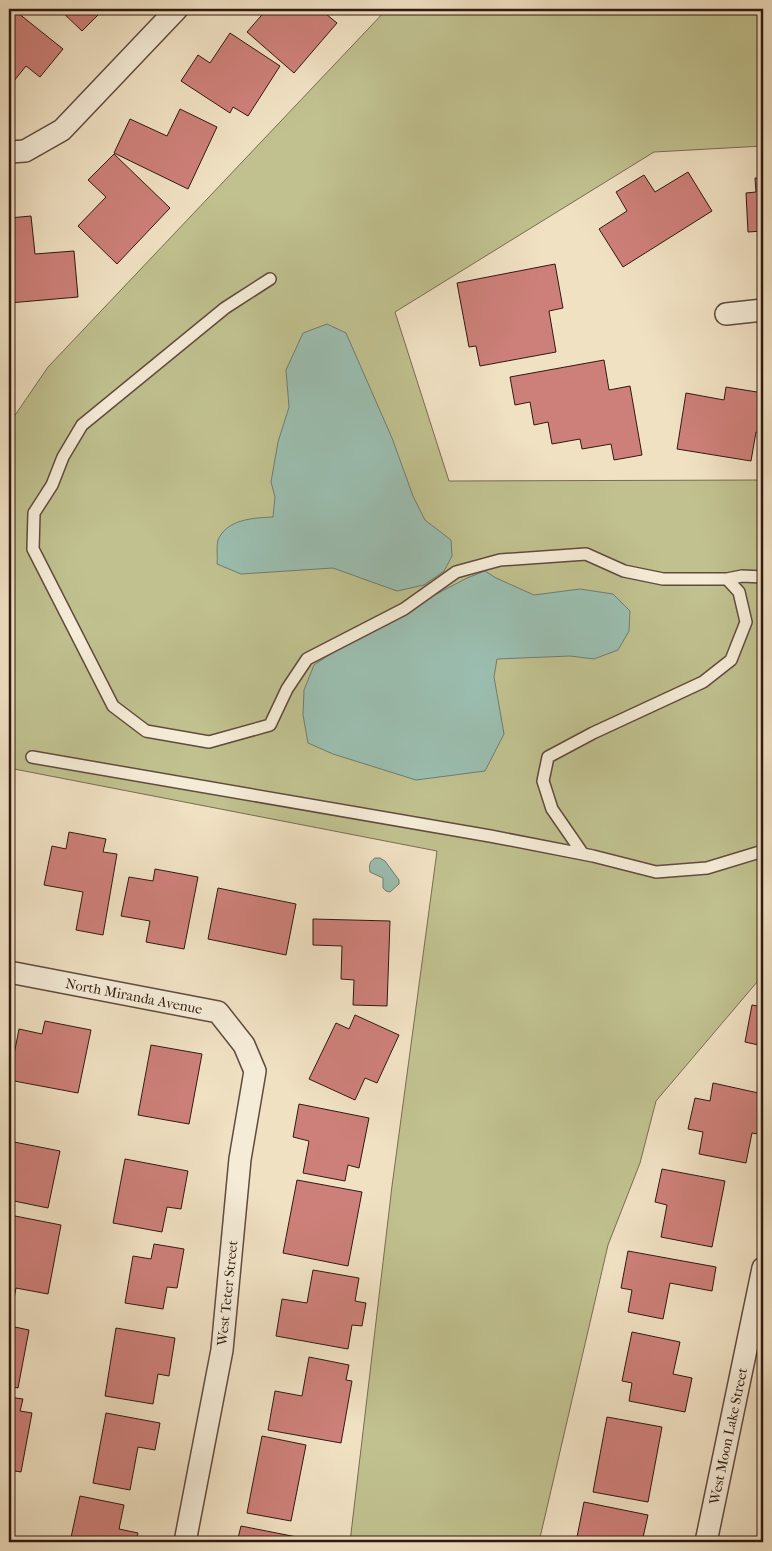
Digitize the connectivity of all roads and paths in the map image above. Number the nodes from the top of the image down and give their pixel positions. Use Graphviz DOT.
graph roads {
  1 [pos="177,9"];
  2 [pos="9,152"];
  3 [pos="270,279"];
  4 [pos="763,310"];
  5 [pos="726,314"];
  6 [pos="763,577"];
  7 [pos="727,578"];
  8 [pos="32,756"];
  9 [pos="763,851"];
  10 [pos="583,854"];
  11 [pos="9,972"];
  12 [pos="244,1045"];
  13 [pos="763,1270"];
  14 [pos="185,1542"];
  15 [pos="706,1542"];
  1 -- 2 [label="street"];
  3 -- 7 [label="lane"];
  4 -- 5 [label="street"];
  6 -- 7 [label="lane"];
  7 -- 10 [label="lane"];
  8 -- 10 [label="lane"];
  9 -- 10 [label="lane"];
  11 -- 12 [label="street, North Miranda Avenue"];
  12 -- 14 [label="street, West Teter Street"];
  13 -- 15 [label="street, West Moon Lake Street"];
}
